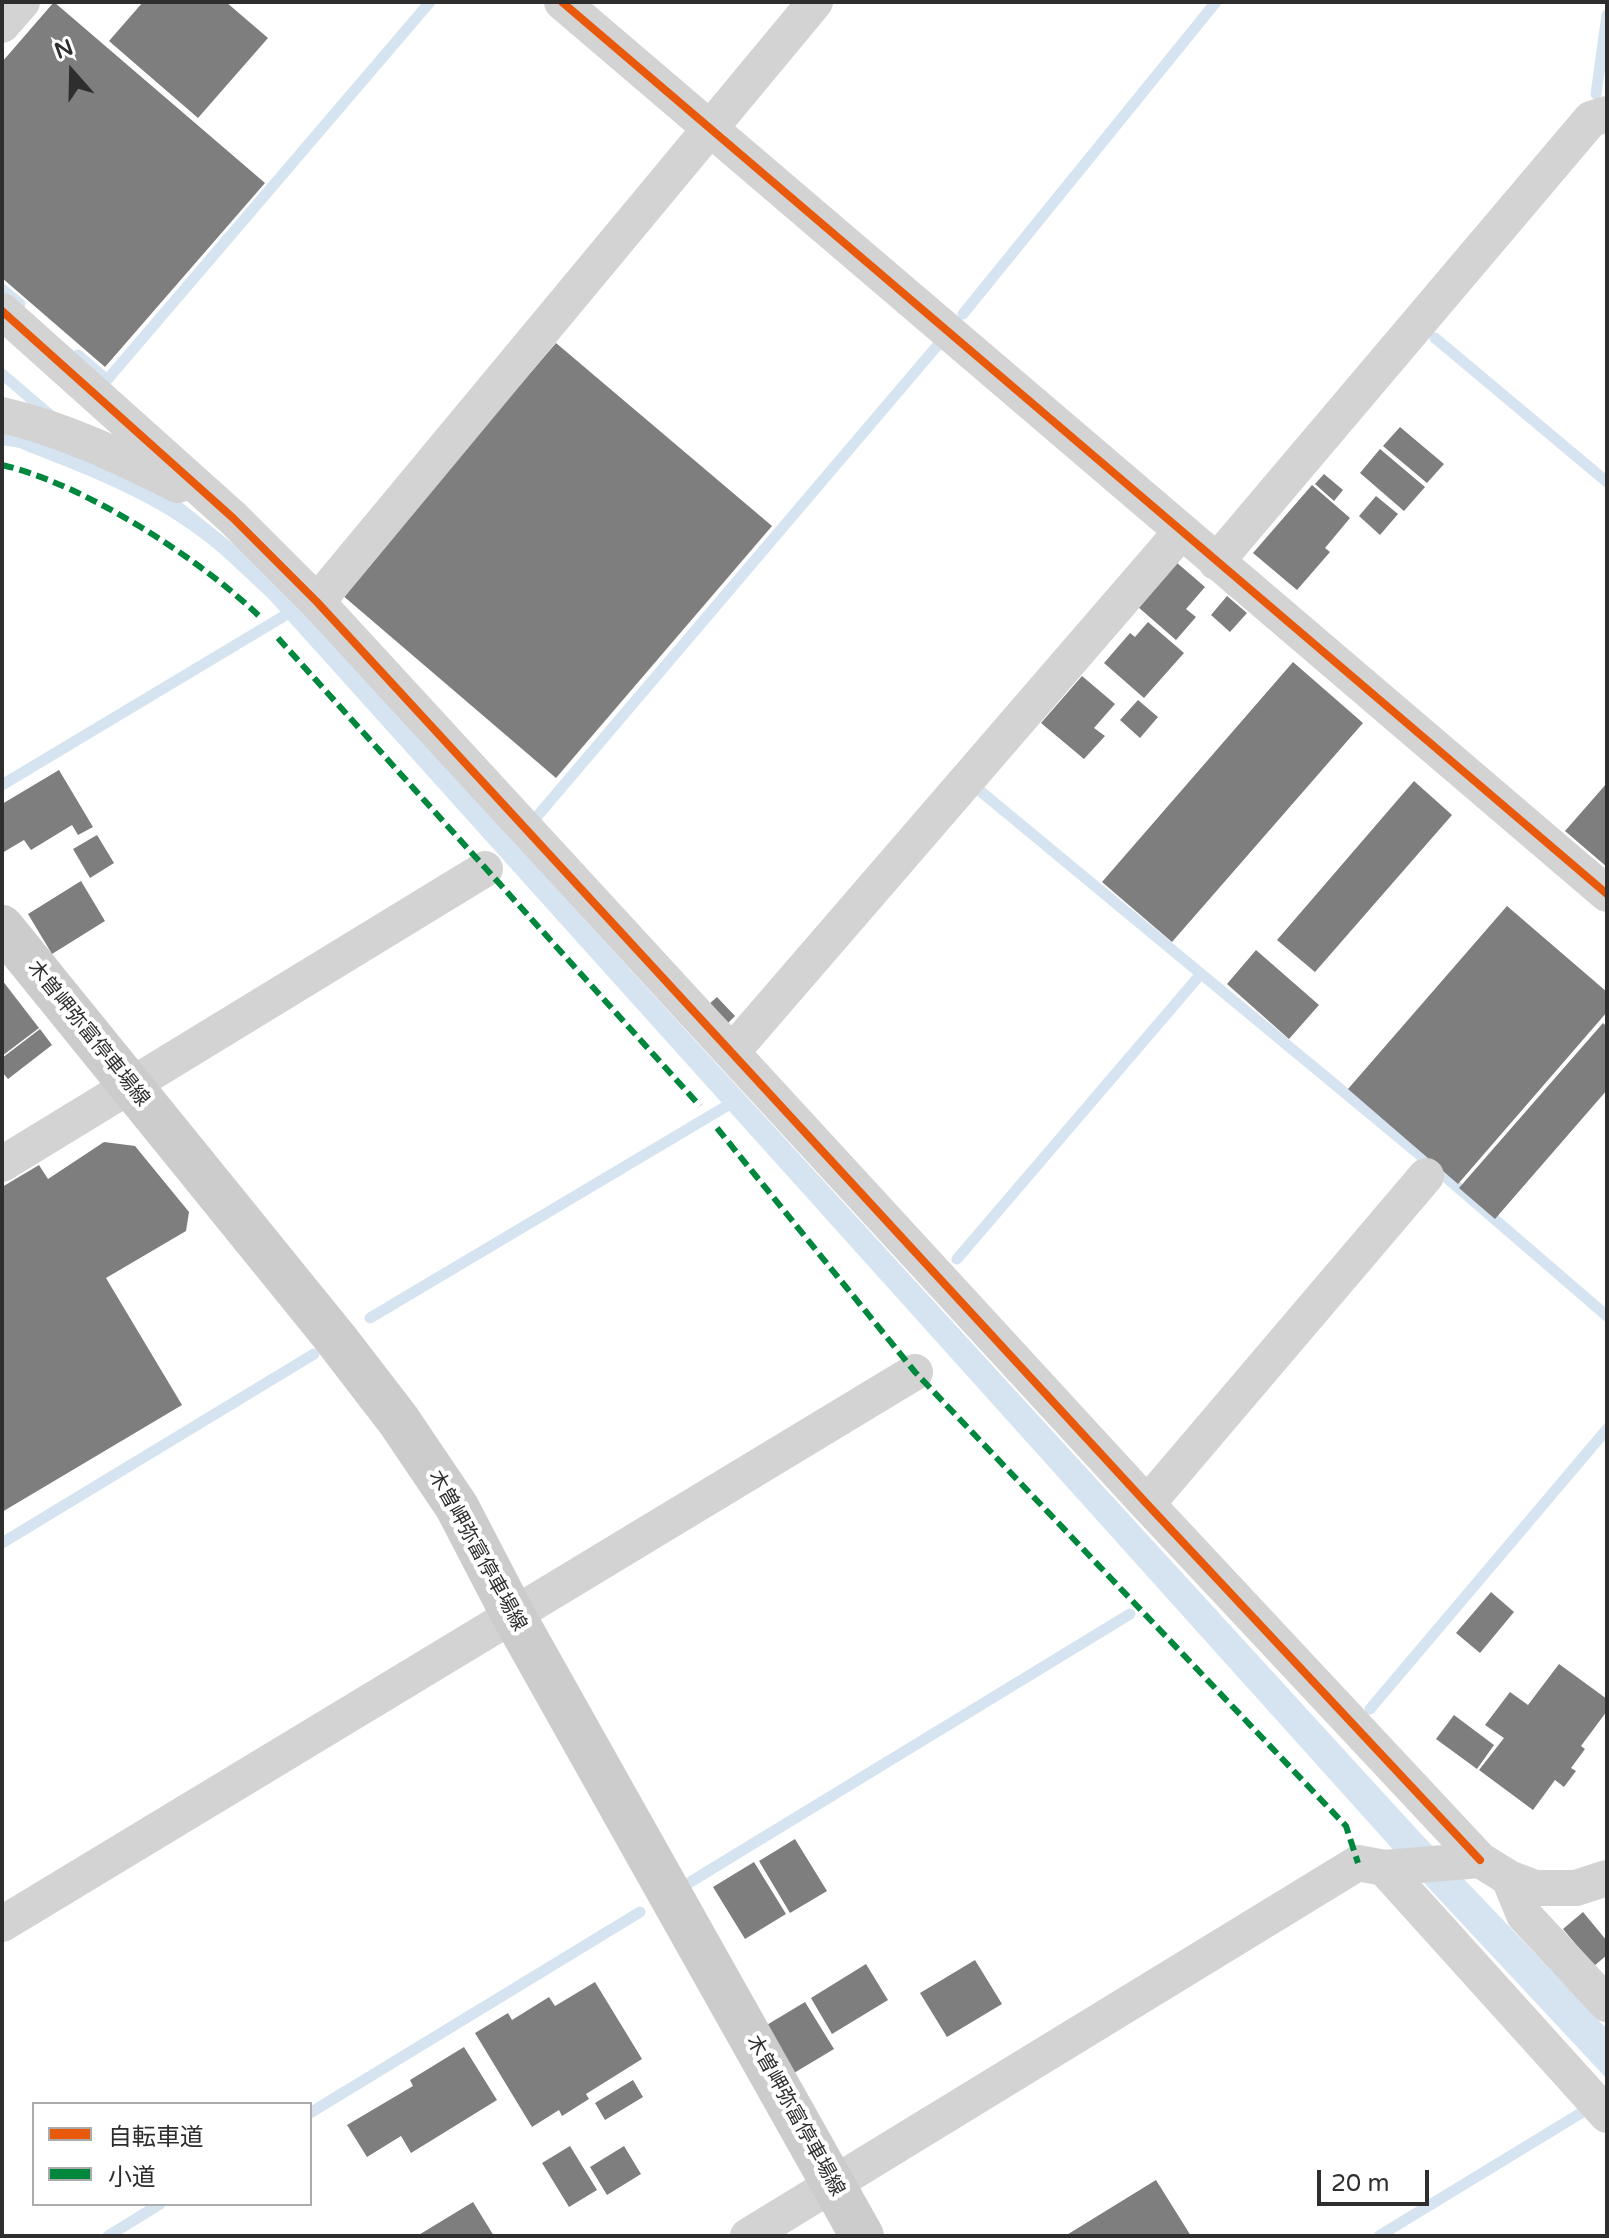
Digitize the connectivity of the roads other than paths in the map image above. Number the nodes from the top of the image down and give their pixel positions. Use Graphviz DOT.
graph roads {
  1 [pos="22,2"];
  2 [pos="562,2"];
  3 [pos="815,2"];
  4 [pos="2,25"];
  5 [pos="1607,114"];
  6 [pos="709,129"];
  7 [pos="2,311"];
  8 [pos="2,415"];
  9 [pos="233,518"];
  10 [pos="1181,532"];
  11 [pos="1216,562"];
  12 [pos="317,602"];
  13 [pos="485,869"];
  14 [pos="1607,894"];
  15 [pos="2,927"];
  16 [pos="732,1052"];
  17 [pos="130,1086"];
  18 [pos="2,1164"];
  19 [pos="1426,1176"];
  20 [pos="915,1372"];
  21 [pos="1147,1504"];
  22 [pos="512,1613"];
  23 [pos="1483,1866"];
  24 [pos="1384,1868"];
  25 [pos="1607,1878"];
  26 [pos="2,1924"];
  27 [pos="1607,2004"];
  28 [pos="1607,2115"];
  29 [pos="834,2184"];
  30 [pos="748,2236"];
  31 [pos="862,2236"];
  1 -- 4 [label="street"];
  2 -- 6 [label="street"];
  3 -- 6 [label="street"];
  5 -- 11 [label="street"];
  6 -- 10 [label="street"];
  6 -- 12 [label="street"];
  7 -- 9 [label="street"];
  8 -- 9 [label="street"];
  9 -- 12 [label="street"];
  10 -- 11 [label="street"];
  10 -- 16 [label="street"];
  11 -- 14 [label="street"];
  12 -- 16 [label="street"];
  13 -- 17 [label="street"];
  15 -- 17 [label="main road, 木曽岬弥富停車場線"];
  16 -- 21 [label="street"];
  17 -- 18 [label="street"];
  17 -- 22 [label="main road, 木曽岬弥富停車場線"];
  19 -- 21 [label="street"];
  20 -- 22 [label="street"];
  21 -- 23 [label="street"];
  22 -- 26 [label="street"];
  22 -- 29 [label="main road, 木曽岬弥富停車場線"];
  23 -- 24 [label="street"];
  23 -- 25 [label="street"];
  23 -- 27 [label="street"];
  24 -- 28 [label="street"];
  24 -- 29 [label="street"];
  29 -- 30 [label="street"];
  29 -- 31 [label="main road, 木曽岬弥富停車場線"];
}
